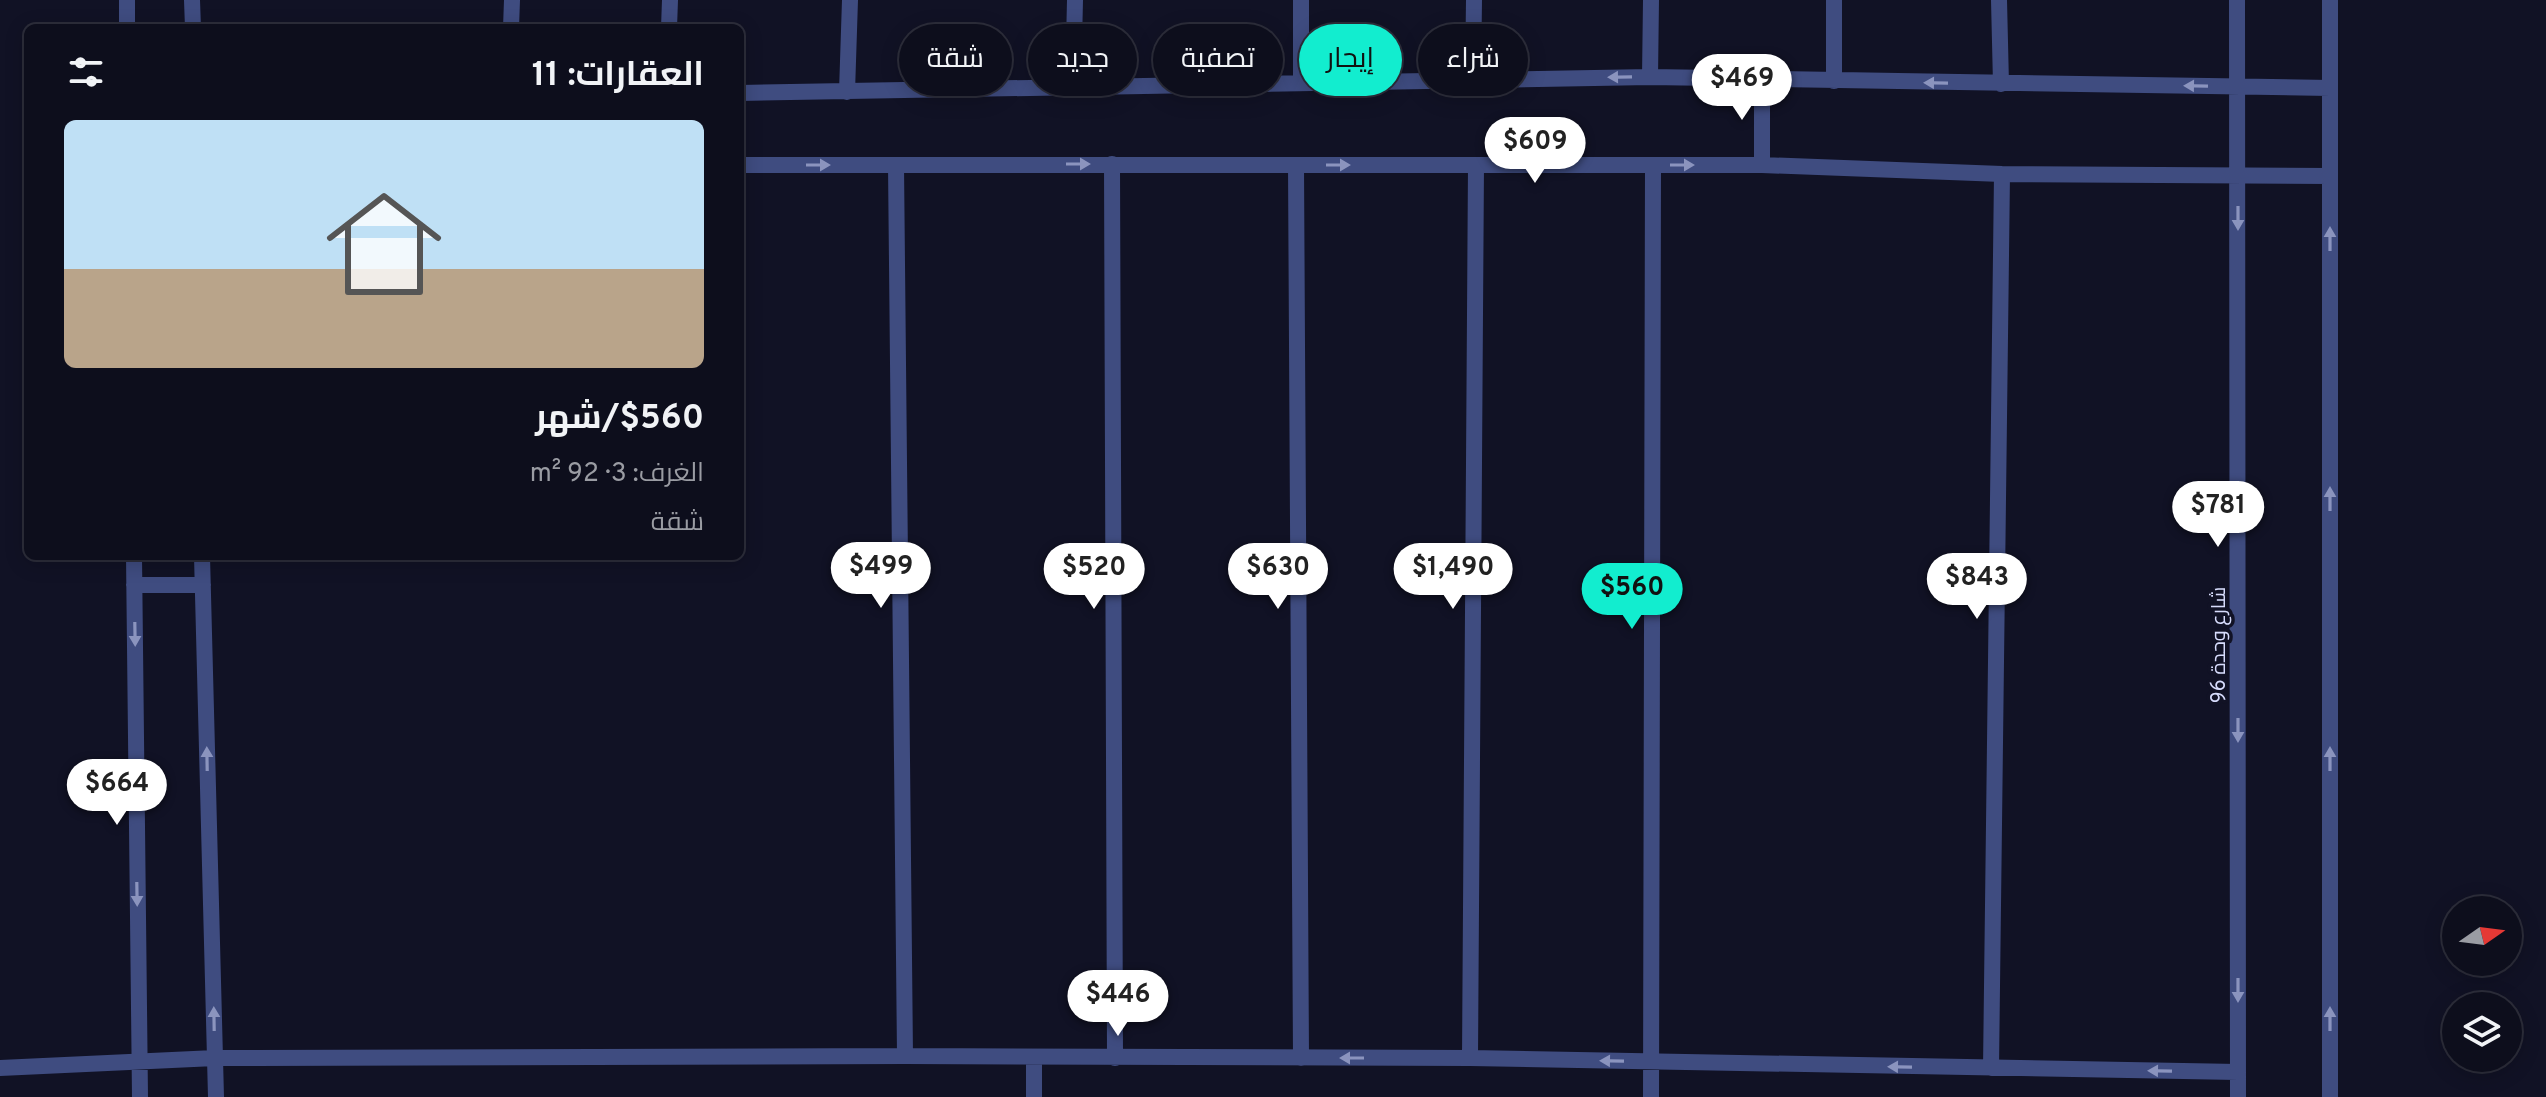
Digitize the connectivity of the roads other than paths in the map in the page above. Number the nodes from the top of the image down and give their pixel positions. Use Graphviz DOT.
graph roads {
  1 [pos="127,0"];
  2 [pos="192,0"];
  3 [pos="512,0"];
  4 [pos="670,0"];
  5 [pos="850,0"];
  6 [pos="1075,0"];
  7 [pos="1301,0"];
  8 [pos="1474,0"];
  9 [pos="1651,0"];
  10 [pos="1834,0"];
  11 [pos="1999,0"];
  12 [pos="2237,0"];
  13 [pos="2330,0"];
  14 [pos="127,24"];
  15 [pos="193,24"];
  16 [pos="511,24"];
  17 [pos="669,24"];
  18 [pos="1074,24"];
  19 [pos="1301,24"];
  20 [pos="1474,24"];
  21 [pos="1650,77"];
  22 [pos="1528,78"];
  23 [pos="1762,79"];
  24 [pos="1834,81"];
  25 [pos="1299,82"];
  26 [pos="2001,84"];
  27 [pos="1137,86"];
  28 [pos="2237,87"];
  29 [pos="1028,88"];
  30 [pos="2330,88"];
  31 [pos="847,92"];
  32 [pos="744,93"];
  33 [pos="1112,164"];
  34 [pos="744,165"];
  35 [pos="896,165"];
  36 [pos="1296,165"];
  37 [pos="1476,165"];
  38 [pos="1653,165"];
  39 [pos="1762,165"];
  40 [pos="2002,174"];
  41 [pos="2238,176"];
  42 [pos="2330,176"];
  43 [pos="134,560"];
  44 [pos="202,560"];
  45 [pos="134,585"];
  46 [pos="203,585"];
  47 [pos="905,1056"];
  48 [pos="215,1058"];
  49 [pos="1034,1058"];
  50 [pos="1115,1058"];
  51 [pos="1301,1058"];
  52 [pos="1470,1058"];
  53 [pos="139,1060"];
  54 [pos="1651,1062"];
  55 [pos="0,1068"];
  56 [pos="1991,1068"];
  57 [pos="2238,1072"];
  58 [pos="140,1097"];
  59 [pos="216,1097"];
  60 [pos="1034,1097"];
  61 [pos="1651,1097"];
  62 [pos="2238,1097"];
  63 [pos="2330,1097"];
  1 -- 14 [label="street"];
  2 -- 15 [label="street"];
  3 -- 16 [label="street"];
  4 -- 17 [label="street"];
  5 -- 31 [label="street"];
  6 -- 18 [label="street"];
  7 -- 19 [label="street"];
  8 -- 20 [label="street"];
  9 -- 21 [label="street"];
  10 -- 24 [label="street"];
  11 -- 26 [label="street"];
  12 -- 28 [label="street, شارع وحدة 96"];
  13 -- 30 [label="street"];
  21 -- 22 [label="street, one-way"];
  21 -- 23 [label="street"];
  23 -- 24 [label="street"];
  23 -- 39 [label="street"];
  26 -- 24 [label="street, one-way"];
  25 -- 27 [label="street"];
  28 -- 26 [label="street, one-way"];
  28 -- 30 [label="street"];
  28 -- 41 [label="street, شارع وحدة 96"];
  29 -- 31 [label="street"];
  30 -- 42 [label="street"];
  31 -- 32 [label="street"];
  35 -- 33 [label="street, one-way"];
  33 -- 36 [label="street"];
  33 -- 50 [label="street"];
  34 -- 35 [label="street, one-way"];
  35 -- 47 [label="street"];
  36 -- 37 [label="street, one-way"];
  36 -- 51 [label="street"];
  37 -- 38 [label="street"];
  37 -- 52 [label="street"];
  38 -- 39 [label="street, one-way"];
  38 -- 54 [label="street"];
  39 -- 40 [label="street"];
  40 -- 41 [label="street"];
  40 -- 56 [label="street"];
  41 -- 42 [label="street"];
  41 -- 57 [label="street, شارع وحدة 96, one-way"];
  63 -- 42 [label="street, one-way"];
  43 -- 45 [label="street"];
  44 -- 46 [label="street"];
  45 -- 46 [label="street"];
  45 -- 53 [label="street, one-way"];
  48 -- 46 [label="street, one-way"];
  47 -- 48 [label="street"];
  47 -- 49 [label="street"];
  48 -- 53 [label="street"];
  48 -- 59 [label="street"];
  49 -- 50 [label="street"];
  49 -- 60 [label="street"];
  50 -- 51 [label="street"];
  52 -- 51 [label="street, one-way"];
  54 -- 52 [label="street, one-way"];
  53 -- 55 [label="street"];
  53 -- 58 [label="street"];
  56 -- 54 [label="street, one-way"];
  54 -- 61 [label="street"];
  57 -- 56 [label="street, one-way"];
  57 -- 62 [label="street, شارع وحدة 96"];
}
